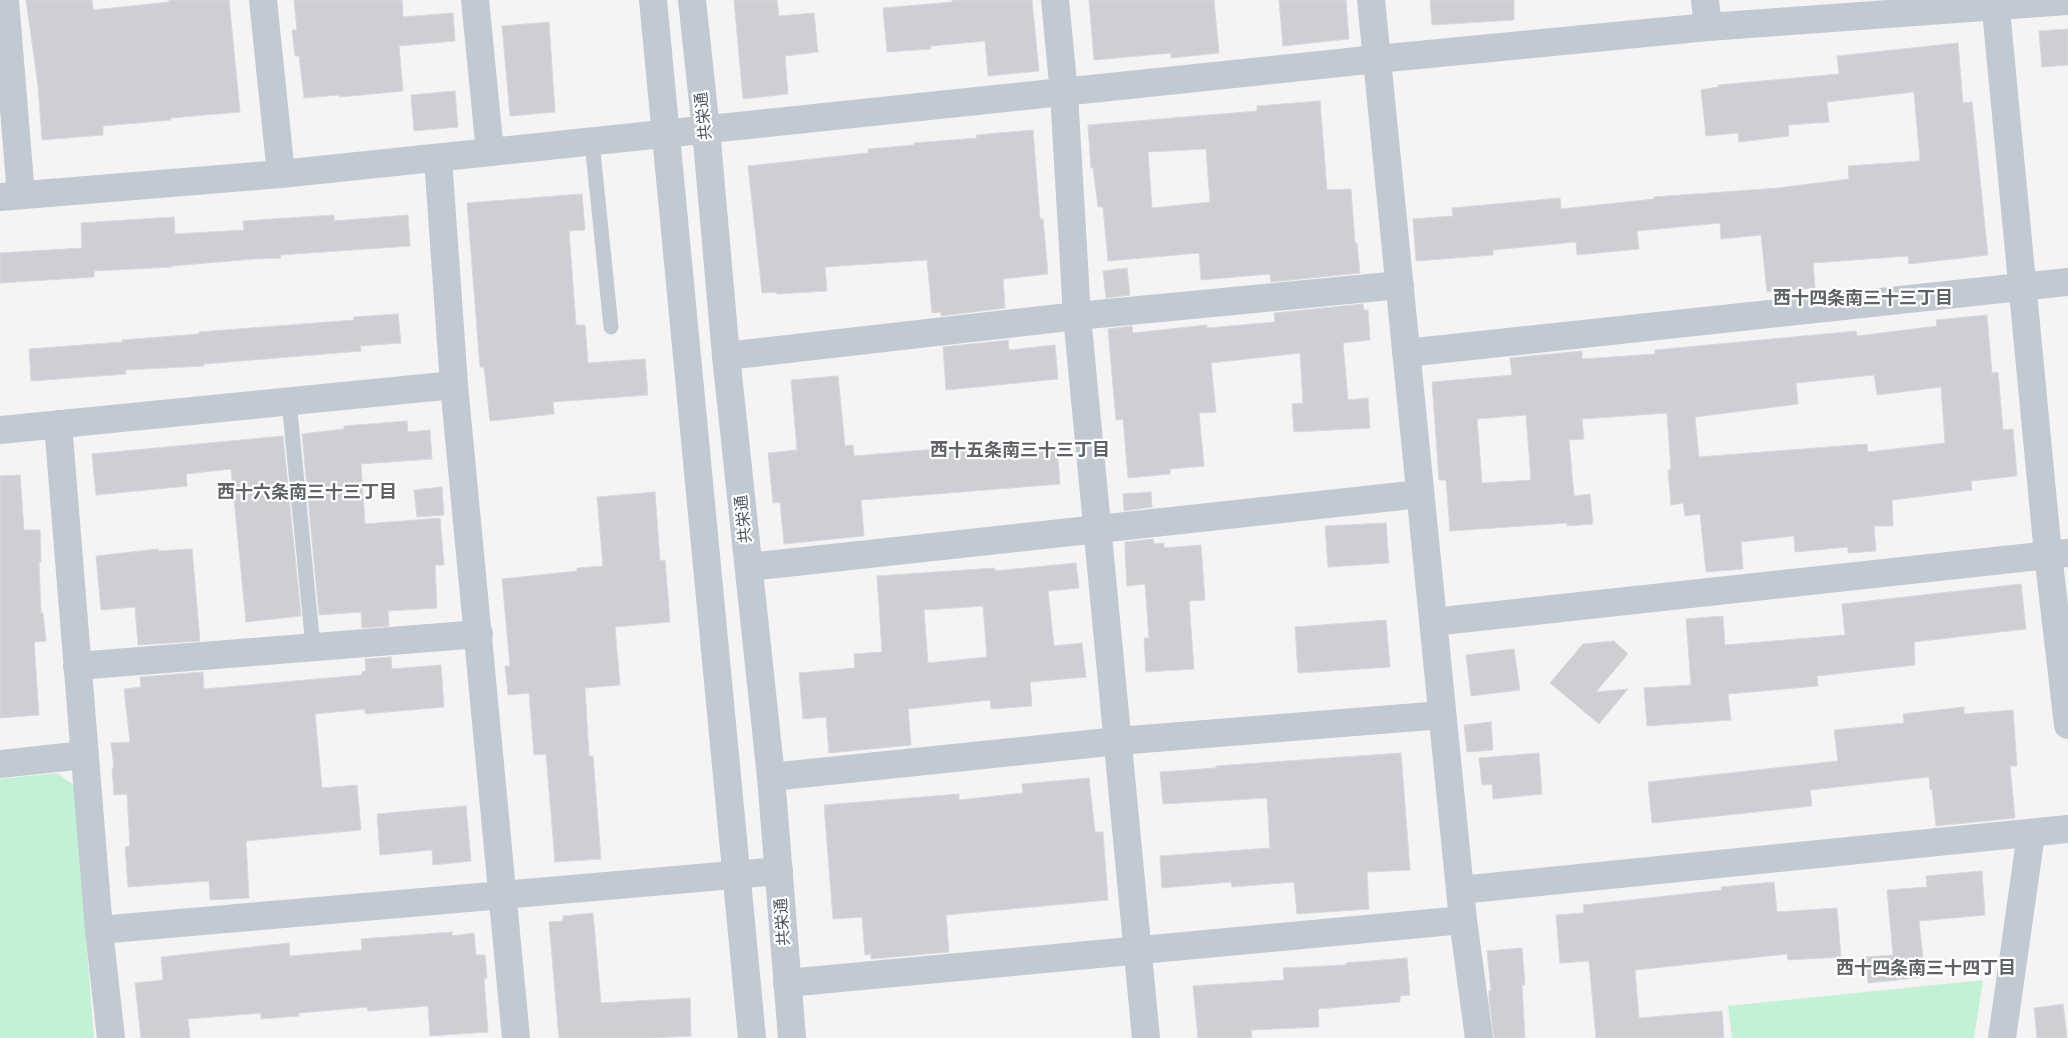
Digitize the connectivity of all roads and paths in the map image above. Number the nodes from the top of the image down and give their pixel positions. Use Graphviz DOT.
graph roads {
  1 [pos="5,0"];
  2 [pos="263,0"];
  3 [pos="475,0"];
  4 [pos="653,0"];
  5 [pos="692,0"];
  6 [pos="1055,0"];
  7 [pos="1371,0"];
  8 [pos="1705,0"];
  9 [pos="2068,1"];
  10 [pos="1995,4"];
  11 [pos="1708,27"];
  12 [pos="1377,59"];
  13 [pos="1064,93"];
  14 [pos="706,130"];
  15 [pos="666,135"];
  16 [pos="592,142"];
  17 [pos="490,152"];
  18 [pos="438,158"];
  19 [pos="281,174"];
  20 [pos="10,196"];
  21 [pos="2068,282"];
  22 [pos="1400,285"];
  23 [pos="2022,286"];
  24 [pos="1077,316"];
  25 [pos="611,327"];
  26 [pos="1406,353"];
  27 [pos="726,356"];
  28 [pos="454,385"];
  29 [pos="289,401"];
  30 [pos="58,424"];
  31 [pos="0,430"];
  32 [pos="1420,494"];
  33 [pos="1098,530"];
  34 [pos="2058,554"];
  35 [pos="749,567"];
  36 [pos="1433,622"];
  37 [pos="479,634"];
  38 [pos="313,647"];
  39 [pos="77,666"];
  40 [pos="1442,715"];
  41 [pos="2068,725"];
  42 [pos="1118,741"];
  43 [pos="84,754"];
  44 [pos="0,764"];
  45 [pos="772,777"];
  46 [pos="2068,829"];
  47 [pos="2032,834"];
  48 [pos="779,871"];
  49 [pos="737,874"];
  50 [pos="1460,890"];
  51 [pos="503,894"];
  52 [pos="1462,920"];
  53 [pos="99,930"];
  54 [pos="1138,950"];
  55 [pos="788,983"];
  56 [pos="111,1038"];
  57 [pos="516,1038"];
  58 [pos="752,1038"];
  59 [pos="792,1038"];
  60 [pos="1146,1038"];
  61 [pos="1479,1038"];
  62 [pos="2002,1038"];
  1 -- 20 [label="street"];
  2 -- 19 [label="street"];
  3 -- 17 [label="street"];
  4 -- 15 [label="street"];
  5 -- 14 [label="street, 共栄通"];
  6 -- 13 [label="street"];
  7 -- 12 [label="street"];
  8 -- 11 [label="street"];
  9 -- 10 [label="street"];
  10 -- 11 [label="street"];
  10 -- 23 [label="street"];
  11 -- 12 [label="street"];
  12 -- 13 [label="street"];
  12 -- 22 [label="street"];
  13 -- 14 [label="street"];
  13 -- 24 [label="street"];
  14 -- 15 [label="street"];
  14 -- 27 [label="street, 共栄通"];
  15 -- 16 [label="street"];
  15 -- 49 [label="street"];
  16 -- 17 [label="street"];
  16 -- 25 [label="lane"];
  17 -- 18 [label="street"];
  18 -- 19 [label="street"];
  18 -- 28 [label="street"];
  19 -- 20 [label="street"];
  21 -- 23 [label="street"];
  22 -- 24 [label="street"];
  22 -- 26 [label="street"];
  23 -- 26 [label="street"];
  23 -- 34 [label="street"];
  24 -- 27 [label="street"];
  24 -- 33 [label="street"];
  26 -- 32 [label="street"];
  27 -- 35 [label="street, 共栄通"];
  28 -- 29 [label="street"];
  28 -- 37 [label="street"];
  29 -- 30 [label="street"];
  29 -- 38 [label="lane"];
  30 -- 31 [label="street"];
  30 -- 39 [label="street"];
  32 -- 33 [label="street"];
  32 -- 36 [label="street"];
  33 -- 35 [label="street"];
  33 -- 42 [label="street"];
  34 -- 36 [label="street"];
  34 -- 41 [label="street"];
  35 -- 45 [label="street, 共栄通"];
  36 -- 40 [label="street"];
  37 -- 38 [label="street"];
  37 -- 51 [label="street"];
  38 -- 39 [label="street"];
  39 -- 43 [label="street"];
  40 -- 42 [label="street"];
  40 -- 50 [label="street"];
  42 -- 45 [label="street"];
  42 -- 54 [label="street"];
  43 -- 44 [label="street"];
  43 -- 53 [label="street"];
  45 -- 48 [label="street, 共栄通"];
  46 -- 47 [label="street"];
  47 -- 50 [label="street"];
  47 -- 62 [label="street"];
  48 -- 49 [label="street"];
  48 -- 55 [label="street, 共栄通"];
  49 -- 51 [label="street"];
  49 -- 58 [label="street"];
  50 -- 52 [label="street"];
  51 -- 53 [label="street"];
  51 -- 57 [label="street"];
  52 -- 54 [label="street"];
  52 -- 61 [label="street"];
  53 -- 56 [label="street"];
  54 -- 55 [label="street"];
  54 -- 60 [label="street"];
  55 -- 59 [label="street, 共栄通"];
}
